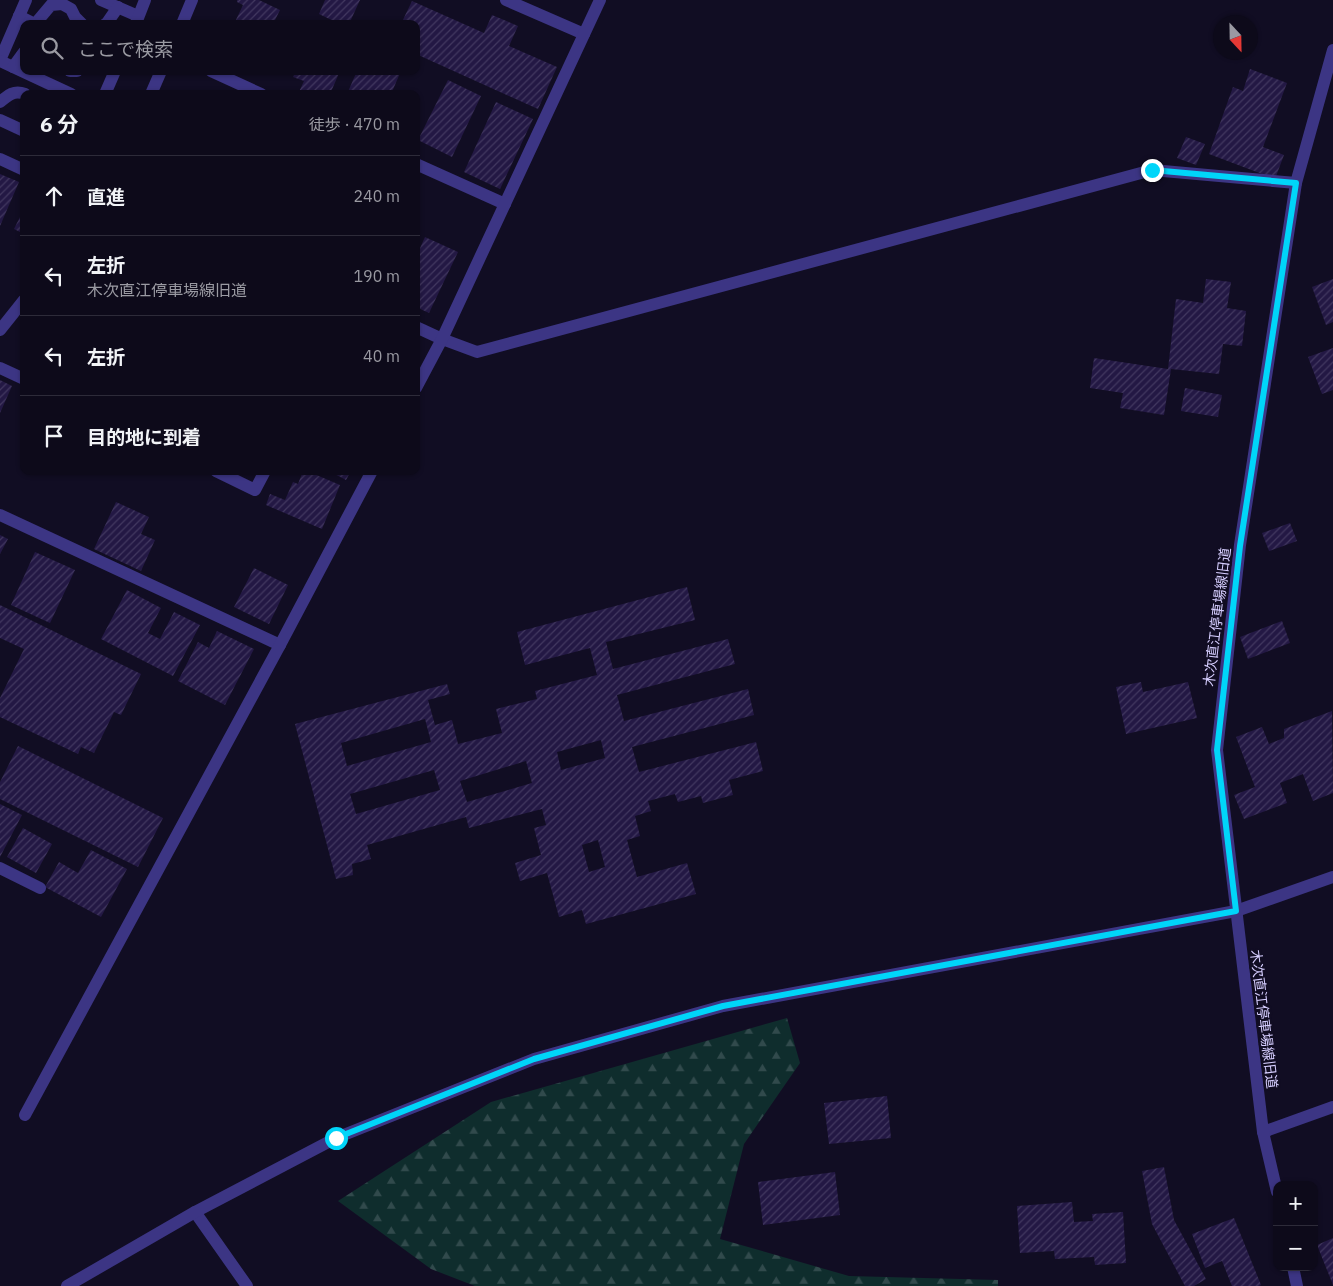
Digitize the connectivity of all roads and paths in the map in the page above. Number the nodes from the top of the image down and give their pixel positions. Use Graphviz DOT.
graph roads {
  1 [pos="102,0"];
  2 [pos="146,0"];
  3 [pos="192,0"];
  4 [pos="506,0"];
  5 [pos="600,0"];
  6 [pos="21,5"];
  7 [pos="118,7"];
  8 [pos="32,20"];
  9 [pos="38,20"];
  10 [pos="78,20"];
  11 [pos="109,20"];
  12 [pos="137,20"];
  13 [pos="184,20"];
  14 [pos="584,34"];
  15 [pos="1333,50"];
  16 [pos="20,57"];
  17 [pos="0,61"];
  18 [pos="13,67"];
  19 [pos="20,70"];
  20 [pos="30,75"];
  21 [pos="113,75"];
  22 [pos="159,75"];
  23 [pos="220,75"];
  24 [pos="62,90"];
  25 [pos="107,90"];
  26 [pos="153,90"];
  27 [pos="252,90"];
  28 [pos="20,92"];
  29 [pos="0,102"];
  30 [pos="0,120"];
  31 [pos="20,129"];
  32 [pos="0,159"];
  33 [pos="420,166"];
  34 [pos="20,168"];
  35 [pos="1296,183"];
  36 [pos="505,204"];
  37 [pos="20,305"];
  38 [pos="420,329"];
  39 [pos="0,330"];
  40 [pos="442,339"];
  41 [pos="0,368"];
  42 [pos="20,377"];
  43 [pos="420,380"];
  44 [pos="224,475"];
  45 [pos="263,475"];
  46 [pos="370,475"];
  47 [pos="0,515"];
  48 [pos="280,644"];
  49 [pos="0,868"];
  50 [pos="1333,877"];
  51 [pos="40,888"];
  52 [pos="1236,911"];
  53 [pos="1333,1107"];
  54 [pos="25,1115"];
  55 [pos="1263,1132"];
  56 [pos="1274,1181"];
  57 [pos="195,1212"];
  58 [pos="1294,1271"];
  59 [pos="67,1286"];
  60 [pos="247,1286"];
  61 [pos="1298,1286"];
  1 -- 7 [label="street"];
  2 -- 12 [label="street"];
  3 -- 13 [label="street"];
  4 -- 14 [label="street"];
  5 -- 14 [label="street"];
  6 -- 8 [label="street"];
  6 -- 17 [label="street"];
  7 -- 11 [label="street"];
  7 -- 12 [label="street"];
  9 -- 10 [label="street"];
  14 -- 36 [label="street"];
  15 -- 35 [label="street, 木次直江停車場線旧道"];
  16 -- 18 [label="street"];
  17 -- 18 [label="street"];
  18 -- 19 [label="street"];
  20 -- 24 [label="street"];
  21 -- 25 [label="street"];
  22 -- 26 [label="street"];
  23 -- 27 [label="street"];
  28 -- 29 [label="street"];
  30 -- 31 [label="street"];
  32 -- 34 [label="street"];
  33 -- 36 [label="street"];
  35 -- 40 [label="street"];
  35 -- 52 [label="street, 木次直江停車場線旧道"];
  36 -- 40 [label="street"];
  37 -- 39 [label="street"];
  38 -- 40 [label="street"];
  40 -- 43 [label="street"];
  41 -- 42 [label="street"];
  44 -- 45 [label="street"];
  46 -- 48 [label="street"];
  47 -- 48 [label="street"];
  48 -- 54 [label="street"];
  49 -- 51 [label="street"];
  50 -- 52 [label="street"];
  52 -- 55 [label="street, 木次直江停車場線旧道"];
  52 -- 57 [label="street"];
  53 -- 55 [label="street"];
  55 -- 56 [label="street, 木次直江停車場線旧道"];
  57 -- 59 [label="street"];
  57 -- 60 [label="street"];
  58 -- 61 [label="street"];
}
